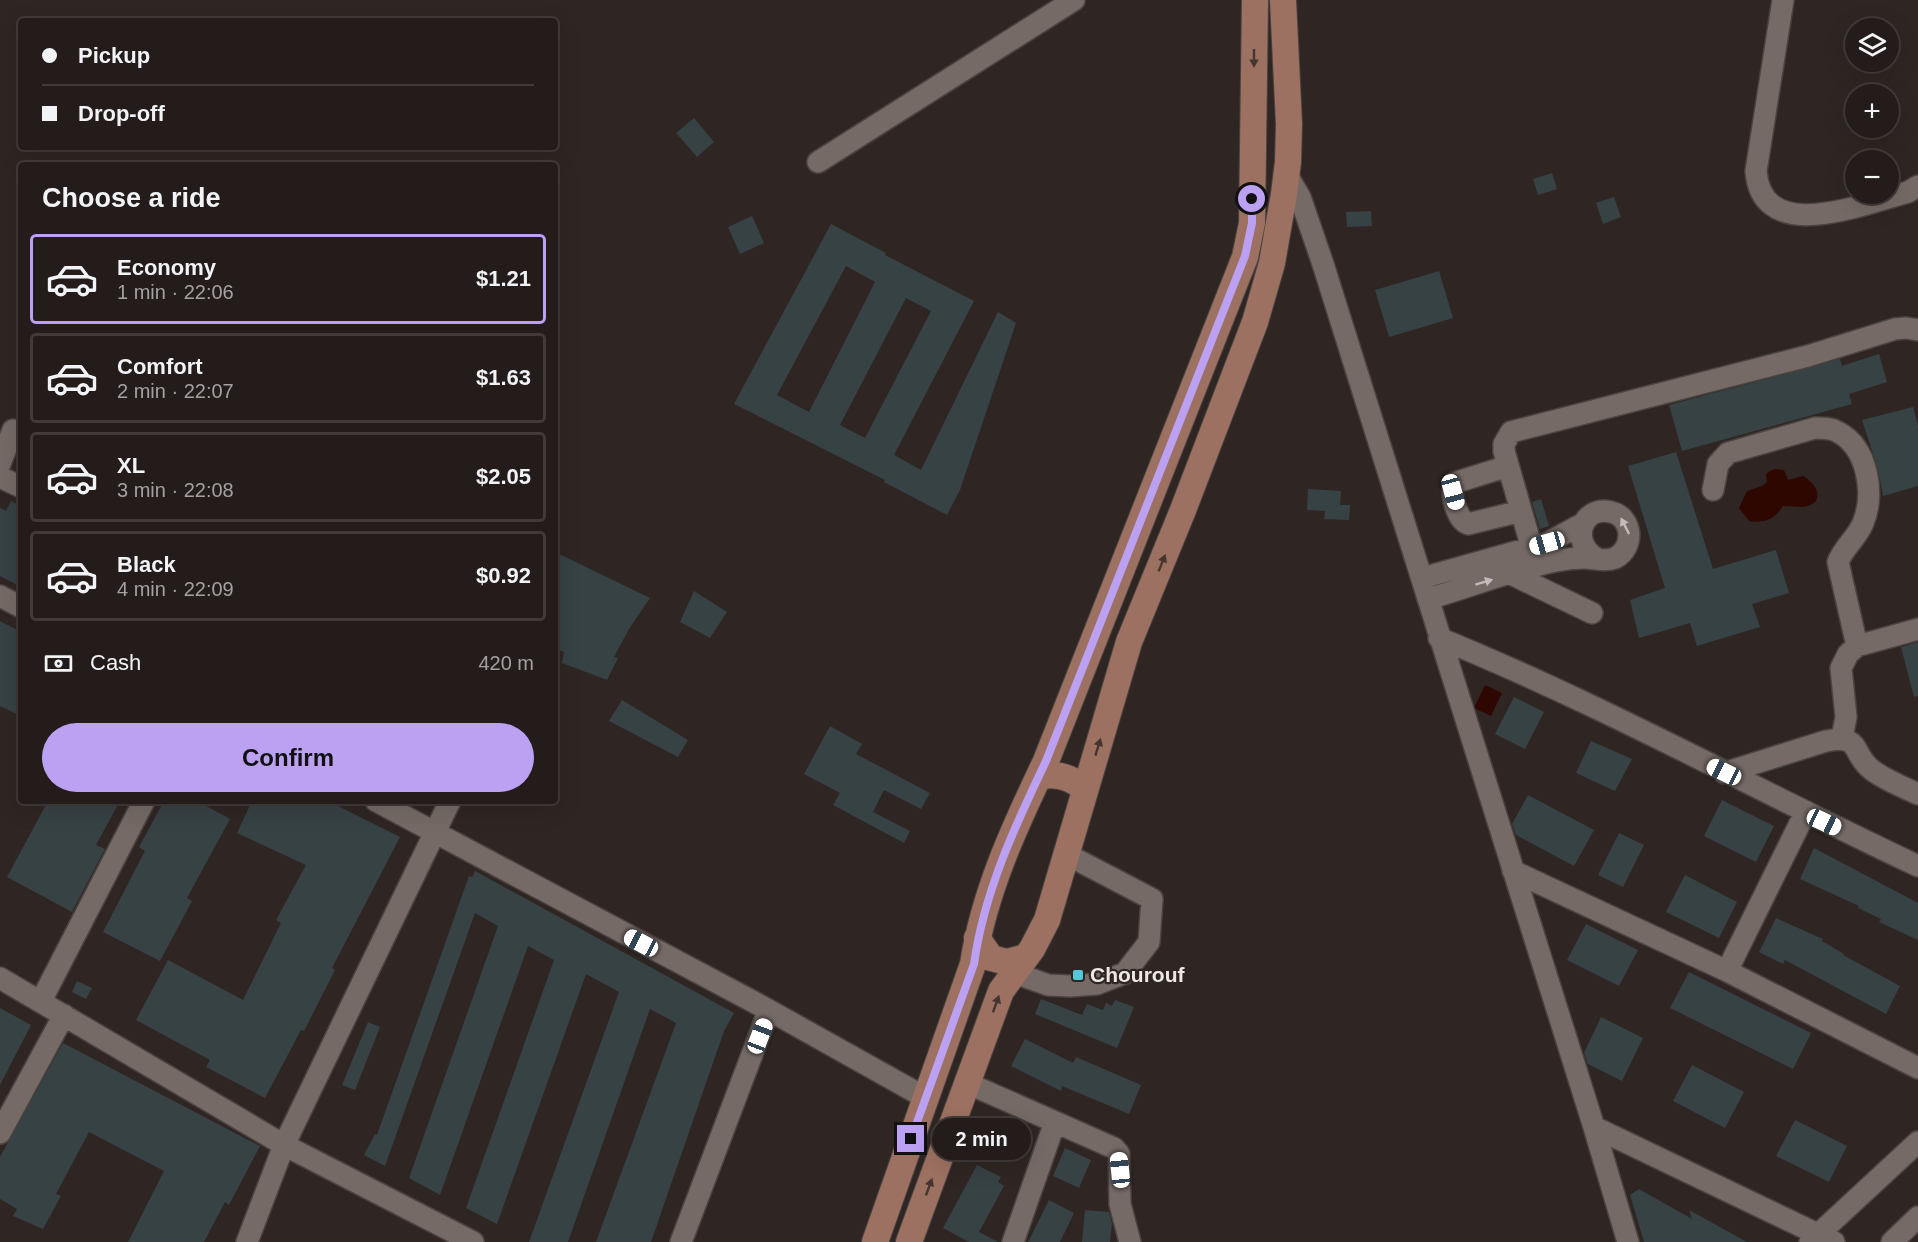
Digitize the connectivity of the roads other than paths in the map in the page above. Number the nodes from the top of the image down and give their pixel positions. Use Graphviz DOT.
graph roads {
  1 [pos="1074,0"];
  2 [pos="1254,0"];
  3 [pos="1283,0"];
  4 [pos="1783,0"];
  5 [pos="818,162"];
  6 [pos="1287,175"];
  7 [pos="1918,186"];
  8 [pos="1918,330"];
  9 [pos="13,430"];
  10 [pos="0,464"];
  11 [pos="1508,465"];
  12 [pos="0,477"];
  13 [pos="18,486"];
  14 [pos="1713,490"];
  15 [pos="1521,511"];
  16 [pos="1584,523"];
  17 [pos="1534,557"];
  18 [pos="1596,558"];
  19 [pos="1511,574"];
  20 [pos="1422,578"];
  21 [pos="0,596"];
  22 [pos="1428,600"];
  23 [pos="18,605"];
  24 [pos="1592,613"];
  25 [pos="1918,629"];
  26 [pos="1440,638"];
  27 [pos="1857,646"];
  28 [pos="1842,738"];
  29 [pos="1724,772"];
  30 [pos="1039,777"];
  31 [pos="1085,789"];
  32 [pos="1918,794"];
  33 [pos="142,804"];
  34 [pos="381,804"];
  35 [pos="448,804"];
  36 [pos="1805,813"];
  37 [pos="434,833"];
  38 [pos="1066,854"];
  39 [pos="1918,866"];
  40 [pos="1514,871"];
  41 [pos="977,938"];
  42 [pos="1021,965"];
  43 [pos="1727,971"];
  44 [pos="0,978"];
  45 [pos="41,1001"];
  46 [pos="765,1008"];
  47 [pos="64,1015"];
  48 [pos="1918,1068"];
  49 [pos="967,1083"];
  50 [pos="926,1098"];
  51 [pos="1055,1122"];
  52 [pos="1594,1127"];
  53 [pos="0,1133"];
  54 [pos="1918,1142"];
  55 [pos="284,1145"];
  56 [pos="1918,1217"];
  57 [pos="1821,1239"];
  58 [pos="247,1242"];
  59 [pos="473,1242"];
  60 [pos="681,1242"];
  61 [pos="875,1242"];
  62 [pos="909,1242"];
  63 [pos="1013,1242"];
  64 [pos="1130,1242"];
  65 [pos="1628,1242"];
  66 [pos="1892,1242"];
  1 -- 5 [label="street"];
  2 -- 30 [label="main road, one-way"];
  3 -- 6 [label="main road"];
  4 -- 7 [label="street"];
  6 -- 20 [label="street"];
  31 -- 6 [label="main road, one-way"];
  8 -- 11 [label="street"];
  9 -- 10 [label="street"];
  11 -- 15 [label="street"];
  11 -- 15 [label="street"];
  12 -- 13 [label="street"];
  14 -- 27 [label="street"];
  15 -- 17 [label="street"];
  16 -- 17 [label="street"];
  16 -- 18 [label="street"];
  18 -- 16 [label="street, one-way"];
  17 -- 18 [label="street"];
  17 -- 19 [label="street"];
  17 -- 20 [label="street"];
  22 -- 19 [label="street, one-way"];
  19 -- 24 [label="street"];
  20 -- 22 [label="street"];
  21 -- 23 [label="street"];
  22 -- 26 [label="street"];
  25 -- 27 [label="street"];
  26 -- 29 [label="street"];
  26 -- 40 [label="street"];
  27 -- 28 [label="street"];
  28 -- 29 [label="street"];
  28 -- 32 [label="street"];
  29 -- 36 [label="street"];
  30 -- 31 [label="main road"];
  30 -- 41 [label="main road"];
  31 -- 38 [label="main road"];
  33 -- 45 [label="street"];
  34 -- 37 [label="street"];
  35 -- 37 [label="street"];
  36 -- 39 [label="street"];
  36 -- 43 [label="street"];
  37 -- 46 [label="street"];
  37 -- 55 [label="street"];
  38 -- 42 [label="main road"];
  38 -- 42 [label="street"];
  40 -- 43 [label="street"];
  40 -- 52 [label="street"];
  41 -- 42 [label="main road"];
  41 -- 50 [label="main road"];
  49 -- 42 [label="main road, one-way"];
  43 -- 48 [label="street"];
  44 -- 45 [label="street"];
  45 -- 47 [label="street"];
  46 -- 50 [label="street"];
  46 -- 60 [label="street"];
  47 -- 53 [label="street"];
  47 -- 55 [label="street"];
  49 -- 51 [label="street"];
  62 -- 49 [label="main road, one-way"];
  50 -- 61 [label="main road"];
  51 -- 63 [label="street"];
  51 -- 64 [label="street"];
  52 -- 57 [label="street"];
  52 -- 65 [label="street"];
  54 -- 57 [label="street"];
  55 -- 58 [label="street"];
  55 -- 59 [label="street"];
  56 -- 66 [label="street"];
}
